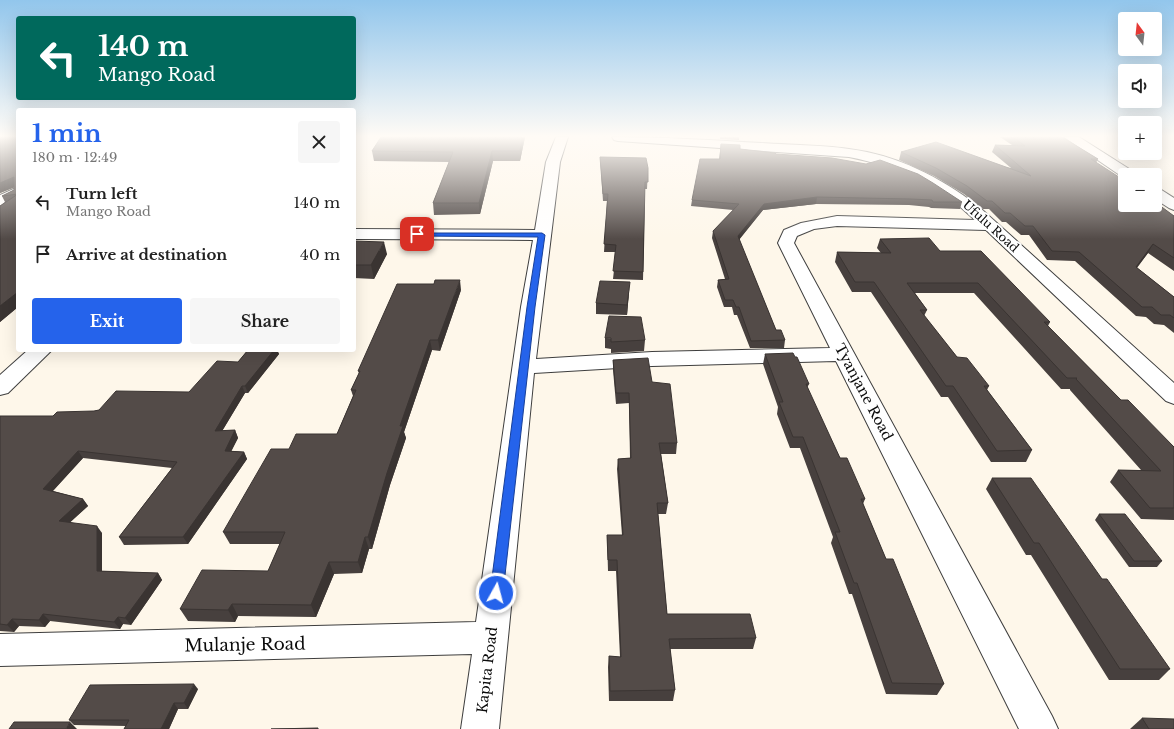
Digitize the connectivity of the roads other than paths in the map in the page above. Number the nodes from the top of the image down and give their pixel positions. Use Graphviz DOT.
graph roads {
  1 [pos="552,171"];
  2 [pos="912,171"];
  3 [pos="16,192"];
  4 [pos="1162,197"];
  5 [pos="0,201"];
  6 [pos="1174,205"];
  7 [pos="990,224"];
  8 [pos="356,234"];
  9 [pos="542,235"];
  10 [pos="39,352"];
  11 [pos="844,354"];
  12 [pos="524,367"];
  13 [pos="0,388"];
  14 [pos="1174,396"];
  15 [pos="491,638"];
  16 [pos="0,650"];
  17 [pos="480,729"];
  18 [pos="1039,729"];
  1 -- 9 [label="street, Kapita Road"];
  2 -- 7 [label="street, Ufulu Road"];
  3 -- 5 [label="street"];
  4 -- 6 [label="street"];
  7 -- 11 [label="street, Tyanjane Road"];
  7 -- 14 [label="street, Ufulu Road"];
  8 -- 9 [label="street"];
  9 -- 12 [label="street, Kapita Road"];
  10 -- 13 [label="street"];
  11 -- 12 [label="street"];
  11 -- 18 [label="street, Tyanjane Road"];
  12 -- 15 [label="street, Kapita Road"];
  15 -- 16 [label="street, Mulanje Road"];
  15 -- 17 [label="street, Kapita Road"];
}
